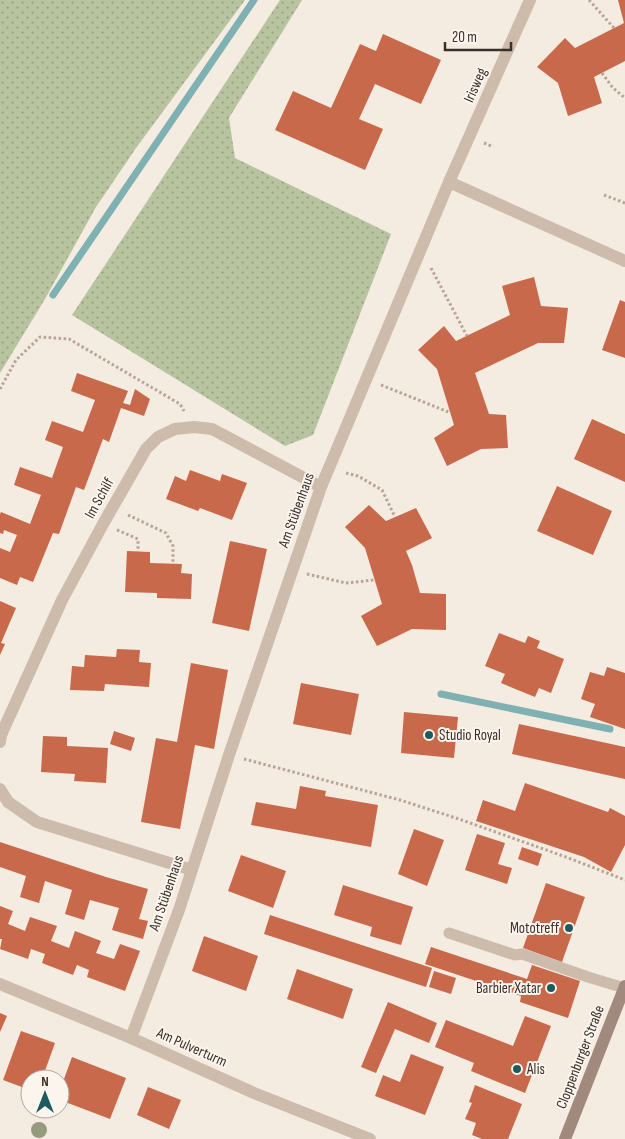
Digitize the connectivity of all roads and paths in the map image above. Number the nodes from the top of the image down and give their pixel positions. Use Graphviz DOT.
graph roads {
  1 [pos="530,0"];
  2 [pos="589,0"];
  3 [pos="614,28"];
  4 [pos="602,73"];
  5 [pos="625,98"];
  6 [pos="449,182"];
  7 [pos="604,195"];
  8 [pos="625,203"];
  9 [pos="421,250"];
  10 [pos="624,256"];
  11 [pos="467,336"];
  12 [pos="366,380"];
  13 [pos="0,389"];
  14 [pos="451,413"];
  15 [pos="194,427"];
  16 [pos="329,467"];
  17 [pos="321,487"];
  18 [pos="112,508"];
  19 [pos="395,517"];
  20 [pos="103,524"];
  21 [pos="138,552"];
  22 [pos="173,564"];
  23 [pos="292,570"];
  24 [pos="374,580"];
  25 [pos="0,742"];
  26 [pos="229,755"];
  27 [pos="0,789"];
  28 [pos="192,870"];
  29 [pos="625,880"];
  30 [pos="449,933"];
  31 [pos="0,984"];
  32 [pos="625,987"];
  33 [pos="132,1038"];
  34 [pos="370,1139"];
  35 [pos="565,1139"];
  1 -- 6 [label="street, Irisweg"];
  2 -- 3 [label="path"];
  4 -- 5 [label="path"];
  6 -- 9 [label="street, Am Stübenhaus"];
  6 -- 10 [label="street"];
  7 -- 8 [label="path"];
  9 -- 11 [label="path"];
  9 -- 12 [label="street, Am Stübenhaus"];
  12 -- 14 [label="path"];
  12 -- 16 [label="street, Am Stübenhaus"];
  13 -- 15 [label="path"];
  15 -- 17 [label="street, Im Schilf"];
  15 -- 18 [label="street, Im Schilf"];
  16 -- 17 [label="street, Am Stübenhaus"];
  16 -- 19 [label="path"];
  17 -- 23 [label="street, Am Stübenhaus"];
  18 -- 20 [label="street, Im Schilf"];
  18 -- 22 [label="path"];
  20 -- 21 [label="path"];
  20 -- 25 [label="street, Im Schilf"];
  23 -- 24 [label="path"];
  23 -- 26 [label="street, Am Stübenhaus"];
  26 -- 28 [label="street, Am Stübenhaus"];
  26 -- 29 [label="path"];
  27 -- 28 [label="street"];
  28 -- 33 [label="street, Am Stübenhaus"];
  30 -- 32 [label="lane"];
  31 -- 33 [label="street, Am Pulverturm"];
  32 -- 35 [label="main road, Cloppenburger Straße"];
  33 -- 34 [label="street, Am Pulverturm"];
}
